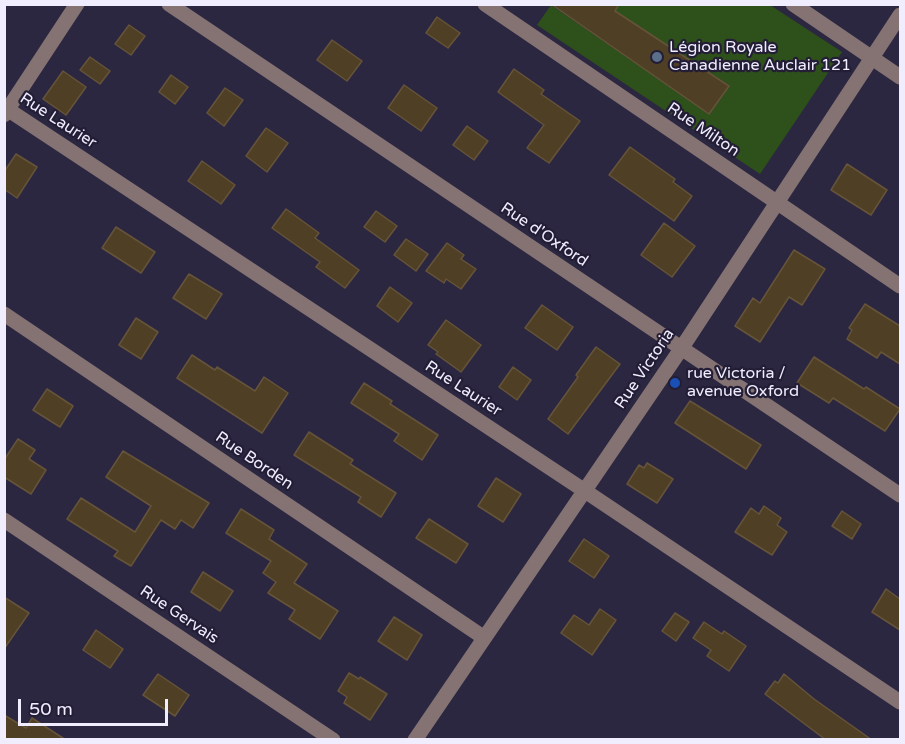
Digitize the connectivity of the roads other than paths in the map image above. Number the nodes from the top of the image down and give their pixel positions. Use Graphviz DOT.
graph roads {
  1 [pos="77,4"];
  2 [pos="169,4"];
  3 [pos="485,4"];
  4 [pos="793,4"];
  5 [pos="900,15"];
  6 [pos="872,58"];
  7 [pos="900,77"];
  8 [pos="6,111"];
  9 [pos="777,202"];
  10 [pos="900,286"];
  11 [pos="4,314"];
  12 [pos="681,349"];
  13 [pos="585,491"];
  14 [pos="900,495"];
  15 [pos="4,520"];
  16 [pos="483,637"];
  17 [pos="900,702"];
  18 [pos="333,740"];
  19 [pos="415,740"];
  1 -- 8 [label="street"];
  2 -- 12 [label="street, Rue d'Oxford"];
  3 -- 9 [label="street, Rue Milton"];
  4 -- 6 [label="street"];
  5 -- 6 [label="street, Rue Victoria"];
  6 -- 7 [label="street"];
  6 -- 9 [label="street, Rue Victoria"];
  8 -- 13 [label="street, Rue Laurier"];
  9 -- 10 [label="street, Rue Milton"];
  9 -- 12 [label="street, Rue Victoria"];
  11 -- 16 [label="street, Rue Borden"];
  12 -- 13 [label="street, Rue Victoria"];
  12 -- 14 [label="street, Rue d'Oxford"];
  13 -- 16 [label="street, Rue Victoria"];
  13 -- 17 [label="street, Rue Laurier"];
  15 -- 18 [label="street, Rue Gervais"];
  16 -- 19 [label="street, Rue Victoria"];
}
